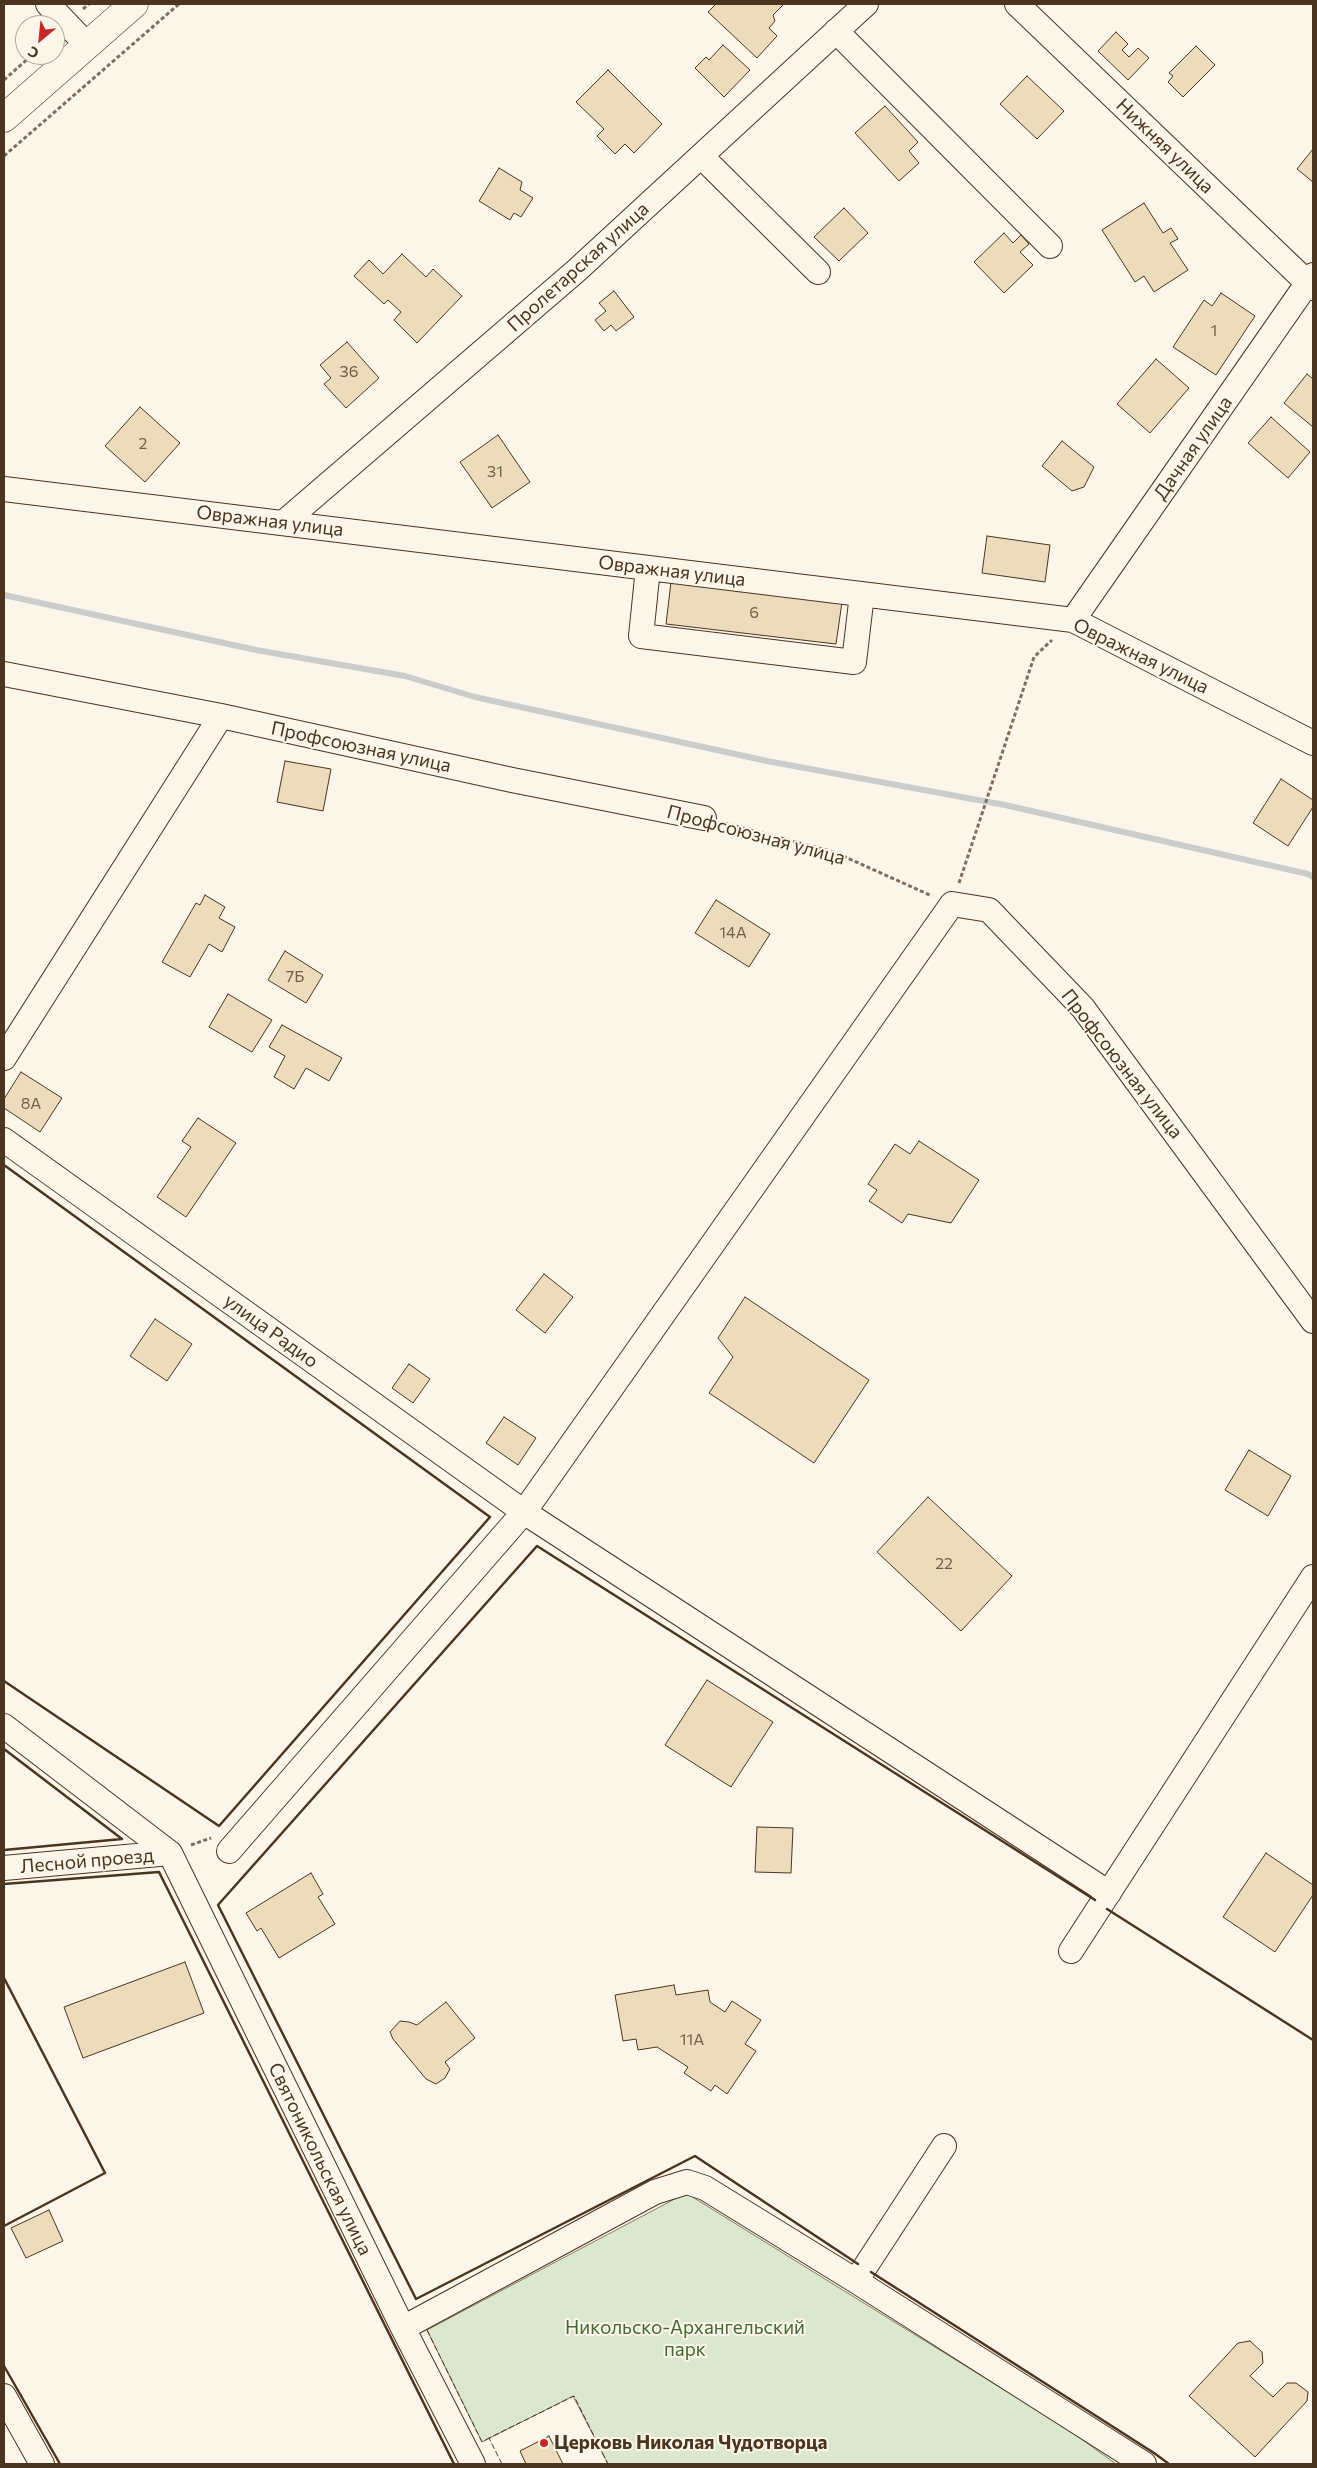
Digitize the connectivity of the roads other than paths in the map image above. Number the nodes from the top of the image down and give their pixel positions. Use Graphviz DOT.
graph roads {
  1 [pos="48,4"];
  2 [pos="134,4"];
  3 [pos="866,4"];
  4 [pos="1017,4"];
  5 [pos="836,31"];
  6 [pos="87,45"];
  7 [pos="4,118"];
  8 [pos="701,156"];
  9 [pos="1050,246"];
  10 [pos="818,272"];
  11 [pos="1311,282"];
  12 [pos="4,489"];
  13 [pos="282,523"];
  14 [pos="648,568"];
  15 [pos="862,594"];
  16 [pos="1073,620"];
  17 [pos="4,674"];
  18 [pos="220,716"];
  19 [pos="1313,743"];
  20 [pos="704,818"];
  21 [pos="4,1058"];
  22 [pos="4,1140"];
  23 [pos="1313,1320"];
  24 [pos="531,1517"];
  25 [pos="1313,1577"];
  26 [pos="4,1726"];
  27 [pos="229,1851"];
  28 [pos="170,1853"];
  29 [pos="4,1868"];
  30 [pos="1109,1893"];
  31 [pos="1071,1951"];
  32 [pos="944,2146"];
  33 [pos="856,2281"];
  34 [pos="403,2328"];
  35 [pos="4,2396"];
  36 [pos="1140,2462"];
  37 [pos="42,2464"];
  38 [pos="473,2464"];
  1 -- 6 [label="street"];
  2 -- 6 [label="main road"];
  3 -- 5 [label="street, Пролетарская улица"];
  4 -- 11 [label="street, Нижняя улица"];
  5 -- 8 [label="street, Пролетарская улица"];
  5 -- 9 [label="street"];
  6 -- 7 [label="main road"];
  8 -- 10 [label="street"];
  8 -- 13 [label="street, Пролетарская улица"];
  11 -- 16 [label="street, Дачная улица"];
  12 -- 13 [label="street, Овражная улица"];
  13 -- 14 [label="street, Овражная улица"];
  14 -- 15 [label="street, Овражная улица"];
  14 -- 15 [label="street"];
  15 -- 16 [label="street, Овражная улица"];
  16 -- 19 [label="street, Овражная улица"];
  17 -- 18 [label="street, Профсоюзная улица"];
  18 -- 20 [label="street, Профсоюзная улица"];
  18 -- 21 [label="street"];
  22 -- 24 [label="street, улица Радио"];
  23 -- 24 [label="street, Профсоюзная улица"];
  24 -- 27 [label="street"];
  24 -- 30 [label="street, улица Радио"];
  25 -- 30 [label="street"];
  26 -- 28 [label="street"];
  28 -- 29 [label="street, Лесной проезд"];
  28 -- 34 [label="street, Святоникольская улица"];
  30 -- 31 [label="street"];
  32 -- 33 [label="street"];
  33 -- 34 [label="street"];
  33 -- 36 [label="street"];
  34 -- 38 [label="street, Святоникольская улица"];
  35 -- 37 [label="street"];
}
